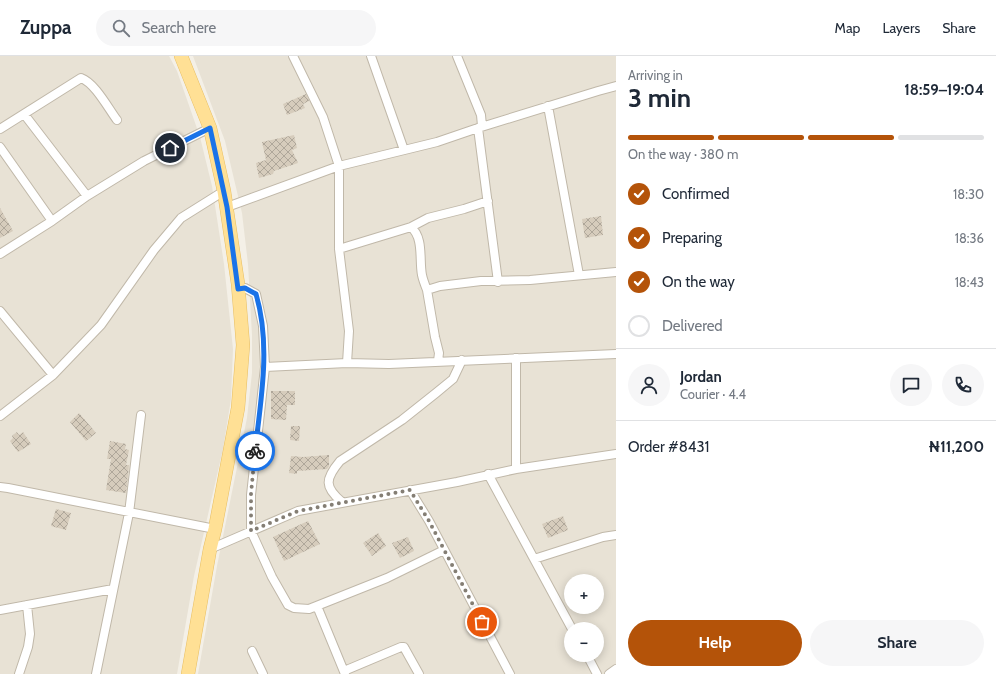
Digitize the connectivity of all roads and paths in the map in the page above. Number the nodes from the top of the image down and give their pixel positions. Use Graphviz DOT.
graph roads {
  1 [pos="181,56"];
  2 [pos="293,56"];
  3 [pos="371,56"];
  4 [pos="458,56"];
  5 [pos="616,86"];
  6 [pos="548,106"];
  7 [pos="24,114"];
  8 [pos="118,120"];
  9 [pos="480,127"];
  10 [pos="210,128"];
  11 [pos="0,129"];
  12 [pos="0,147"];
  13 [pos="404,150"];
  14 [pos="339,166"];
  15 [pos="224,191"];
  16 [pos="87,196"];
  17 [pos="488,201"];
  18 [pos="227,207"];
  19 [pos="52,221"];
  20 [pos="411,227"];
  21 [pos="340,249"];
  22 [pos="0,254"];
  23 [pos="616,272"];
  24 [pos="579,275"];
  25 [pos="498,282"];
  26 [pos="238,289"];
  27 [pos="427,290"];
  28 [pos="0,311"];
  29 [pos="3,322"];
  30 [pos="616,354"];
  31 [pos="516,358"];
  32 [pos="462,360"];
  33 [pos="438,361"];
  34 [pos="347,364"];
  35 [pos="265,367"];
  36 [pos="53,375"];
  37 [pos="141,415"];
  38 [pos="0,416"];
  39 [pos="616,454"];
  40 [pos="516,469"];
  41 [pos="488,474"];
  42 [pos="0,487"];
  43 [pos="410,490"];
  44 [pos="342,502"];
  45 [pos="129,512"];
  46 [pos="215,529"];
  47 [pos="251,531"];
  48 [pos="616,535"];
  49 [pos="210,549"];
  50 [pos="444,550"];
  51 [pos="534,559"];
  52 [pos="113,589"];
  53 [pos="27,605"];
  54 [pos="317,606"];
  55 [pos="0,610"];
  56 [pos="568,622"];
  57 [pos="252,651"];
  58 [pos="591,662"];
  59 [pos="616,669"];
  60 [pos="344,673"];
  61 [pos="19,674"];
  62 [pos="96,674"];
  63 [pos="188,674"];
  64 [pos="263,674"];
  65 [pos="419,674"];
  66 [pos="510,674"];
  67 [pos="597,674"];
  68 [pos="609,674"];
  1 -- 10 [label="main road"];
  2 -- 14 [label="street"];
  3 -- 13 [label="street"];
  4 -- 9 [label="street"];
  5 -- 6 [label="street"];
  6 -- 9 [label="street"];
  6 -- 24 [label="street"];
  7 -- 8 [label="street"];
  7 -- 11 [label="street"];
  7 -- 16 [label="street"];
  9 -- 13 [label="street"];
  9 -- 17 [label="street"];
  10 -- 15 [label="main road"];
  10 -- 16 [label="street"];
  12 -- 19 [label="street"];
  13 -- 14 [label="street"];
  14 -- 18 [label="street"];
  14 -- 21 [label="street"];
  15 -- 18 [label="main road"];
  15 -- 36 [label="street"];
  16 -- 19 [label="street"];
  17 -- 20 [label="street"];
  17 -- 25 [label="street"];
  18 -- 26 [label="main road"];
  19 -- 22 [label="street"];
  20 -- 21 [label="street"];
  20 -- 27 [label="street"];
  21 -- 34 [label="street"];
  23 -- 24 [label="street"];
  24 -- 25 [label="street"];
  25 -- 27 [label="street"];
  26 -- 35 [label="street"];
  26 -- 46 [label="main road"];
  27 -- 33 [label="street"];
  28 -- 29 [label="street"];
  29 -- 36 [label="street"];
  30 -- 31 [label="street"];
  31 -- 32 [label="street"];
  31 -- 40 [label="street"];
  32 -- 33 [label="street"];
  32 -- 44 [label="street"];
  33 -- 34 [label="street"];
  34 -- 35 [label="street"];
  35 -- 47 [label="street"];
  36 -- 38 [label="street"];
  37 -- 45 [label="street"];
  39 -- 40 [label="street"];
  40 -- 41 [label="street"];
  41 -- 43 [label="street"];
  41 -- 51 [label="street"];
  42 -- 45 [label="street"];
  43 -- 44 [label="street"];
  43 -- 50 [label="street"];
  44 -- 47 [label="street"];
  45 -- 46 [label="street"];
  45 -- 52 [label="street"];
  46 -- 49 [label="main road"];
  47 -- 49 [label="street"];
  47 -- 54 [label="street"];
  48 -- 51 [label="street"];
  49 -- 63 [label="main road"];
  50 -- 54 [label="street"];
  50 -- 66 [label="street"];
  51 -- 56 [label="street"];
  52 -- 53 [label="street"];
  52 -- 62 [label="street"];
  53 -- 55 [label="street"];
  53 -- 61 [label="street"];
  54 -- 60 [label="street"];
  57 -- 64 [label="street"];
  58 -- 67 [label="street"];
  59 -- 68 [label="street"];
  60 -- 65 [label="street"];
}
